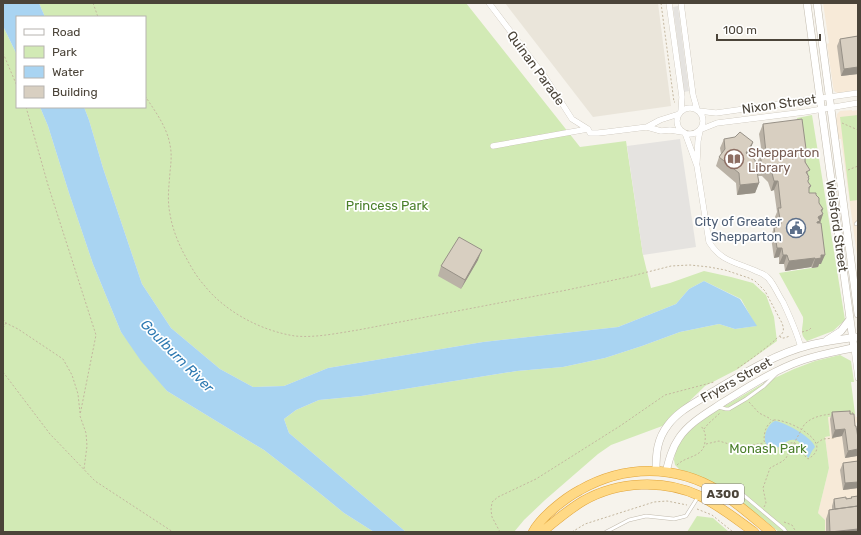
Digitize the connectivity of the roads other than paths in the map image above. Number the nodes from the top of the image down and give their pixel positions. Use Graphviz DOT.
graph roads {
  1 [pos="489,3"];
  2 [pos="669,3"];
  3 [pos="681,3"];
  4 [pos="807,3"];
  5 [pos="817,3"];
  6 [pos="858,93"];
  7 [pos="829,97"];
  8 [pos="820,98"];
  9 [pos="803,101"];
  10 [pos="858,103"];
  11 [pos="751,108"];
  12 [pos="830,108"];
  13 [pos="822,109"];
  14 [pos="698,110"];
  15 [pos="680,112"];
  16 [pos="805,112"];
  17 [pos="752,118"];
  18 [pos="647,127"];
  19 [pos="588,129"];
  20 [pos="701,130"];
  21 [pos="683,132"];
  22 [pos="493,146"];
  23 [pos="697,166"];
  24 [pos="846,225"];
  25 [pos="837,227"];
  26 [pos="858,314"];
  27 [pos="850,319"];
  28 [pos="855,337"];
  29 [pos="823,342"];
  30 [pos="801,348"];
  31 [pos="856,348"];
  32 [pos="804,360"];
  33 [pos="780,370"];
  34 [pos="858,378"];
  35 [pos="716,406"];
  36 [pos="656,471"];
  37 [pos="666,472"];
  38 [pos="658,484"];
  39 [pos="720,492"];
  40 [pos="699,496"];
  41 [pos="533,532"];
  42 [pos="542,532"];
  43 [pos="606,532"];
  44 [pos="754,532"];
  45 [pos="772,532"];
  46 [pos="786,532"];
  1 -- 19 [label="street, Quinan Parade"];
  2 -- 15 [label="street"];
  3 -- 14 [label="street"];
  4 -- 8 [label="street, Welsford Street"];
  5 -- 7 [label="street, Welsford Street"];
  6 -- 7 [label="street, Nixon Street"];
  7 -- 8 [label="street, Nixon Street"];
  7 -- 12 [label="street, Welsford Street"];
  8 -- 9 [label="street, Nixon Street"];
  8 -- 13 [label="street, Welsford Street"];
  9 -- 11 [label="street, Nixon Street"];
  9 -- 16 [label="street"];
  10 -- 12 [label="street, Nixon Street"];
  11 -- 14 [label="street, Nixon Street"];
  11 -- 17 [label="street"];
  12 -- 13 [label="street, Nixon Street"];
  12 -- 24 [label="street, Welsford Street"];
  13 -- 16 [label="street, Nixon Street"];
  13 -- 25 [label="street, Welsford Street"];
  14 -- 15 [label="street"];
  14 -- 20 [label="street"];
  15 -- 18 [label="street"];
  15 -- 21 [label="street"];
  16 -- 17 [label="street, Nixon Street"];
  17 -- 20 [label="street, Nixon Street"];
  18 -- 19 [label="street"];
  18 -- 21 [label="street"];
  19 -- 22 [label="street"];
  20 -- 21 [label="street"];
  20 -- 23 [label="street"];
  21 -- 23 [label="street"];
  23 -- 30 [label="street"];
  24 -- 25 [label="street"];
  24 -- 26 [label="street, Welsford Street"];
  25 -- 27 [label="street, Welsford Street"];
  27 -- 28 [label="street, Welsford Street"];
  27 -- 29 [label="street"];
  28 -- 29 [label="street, Fryers Street"];
  28 -- 31 [label="street, Welsford Street"];
  29 -- 30 [label="street, Fryers Street"];
  30 -- 32 [label="street"];
  30 -- 36 [label="street, Fryers Street"];
  31 -- 32 [label="street, Fryers Street"];
  31 -- 34 [label="street, Welsford Street"];
  32 -- 33 [label="street, Fryers Street"];
  33 -- 35 [label="street, Fryers Street"];
  33 -- 35 [label="lane"];
  35 -- 37 [label="street, Fryers Street"];
  36 -- 37 [label="highway, A300"];
  36 -- 38 [label="highway"];
  36 -- 41 [label="highway, A300"];
  37 -- 38 [label="highway"];
  37 -- 39 [label="highway, A300"];
  38 -- 40 [label="highway, A300"];
  38 -- 42 [label="highway, A300"];
  39 -- 45 [label="highway, A300"];
  39 -- 46 [label="lane"];
  40 -- 43 [label="lane"];
  40 -- 44 [label="highway, A300"];
}
